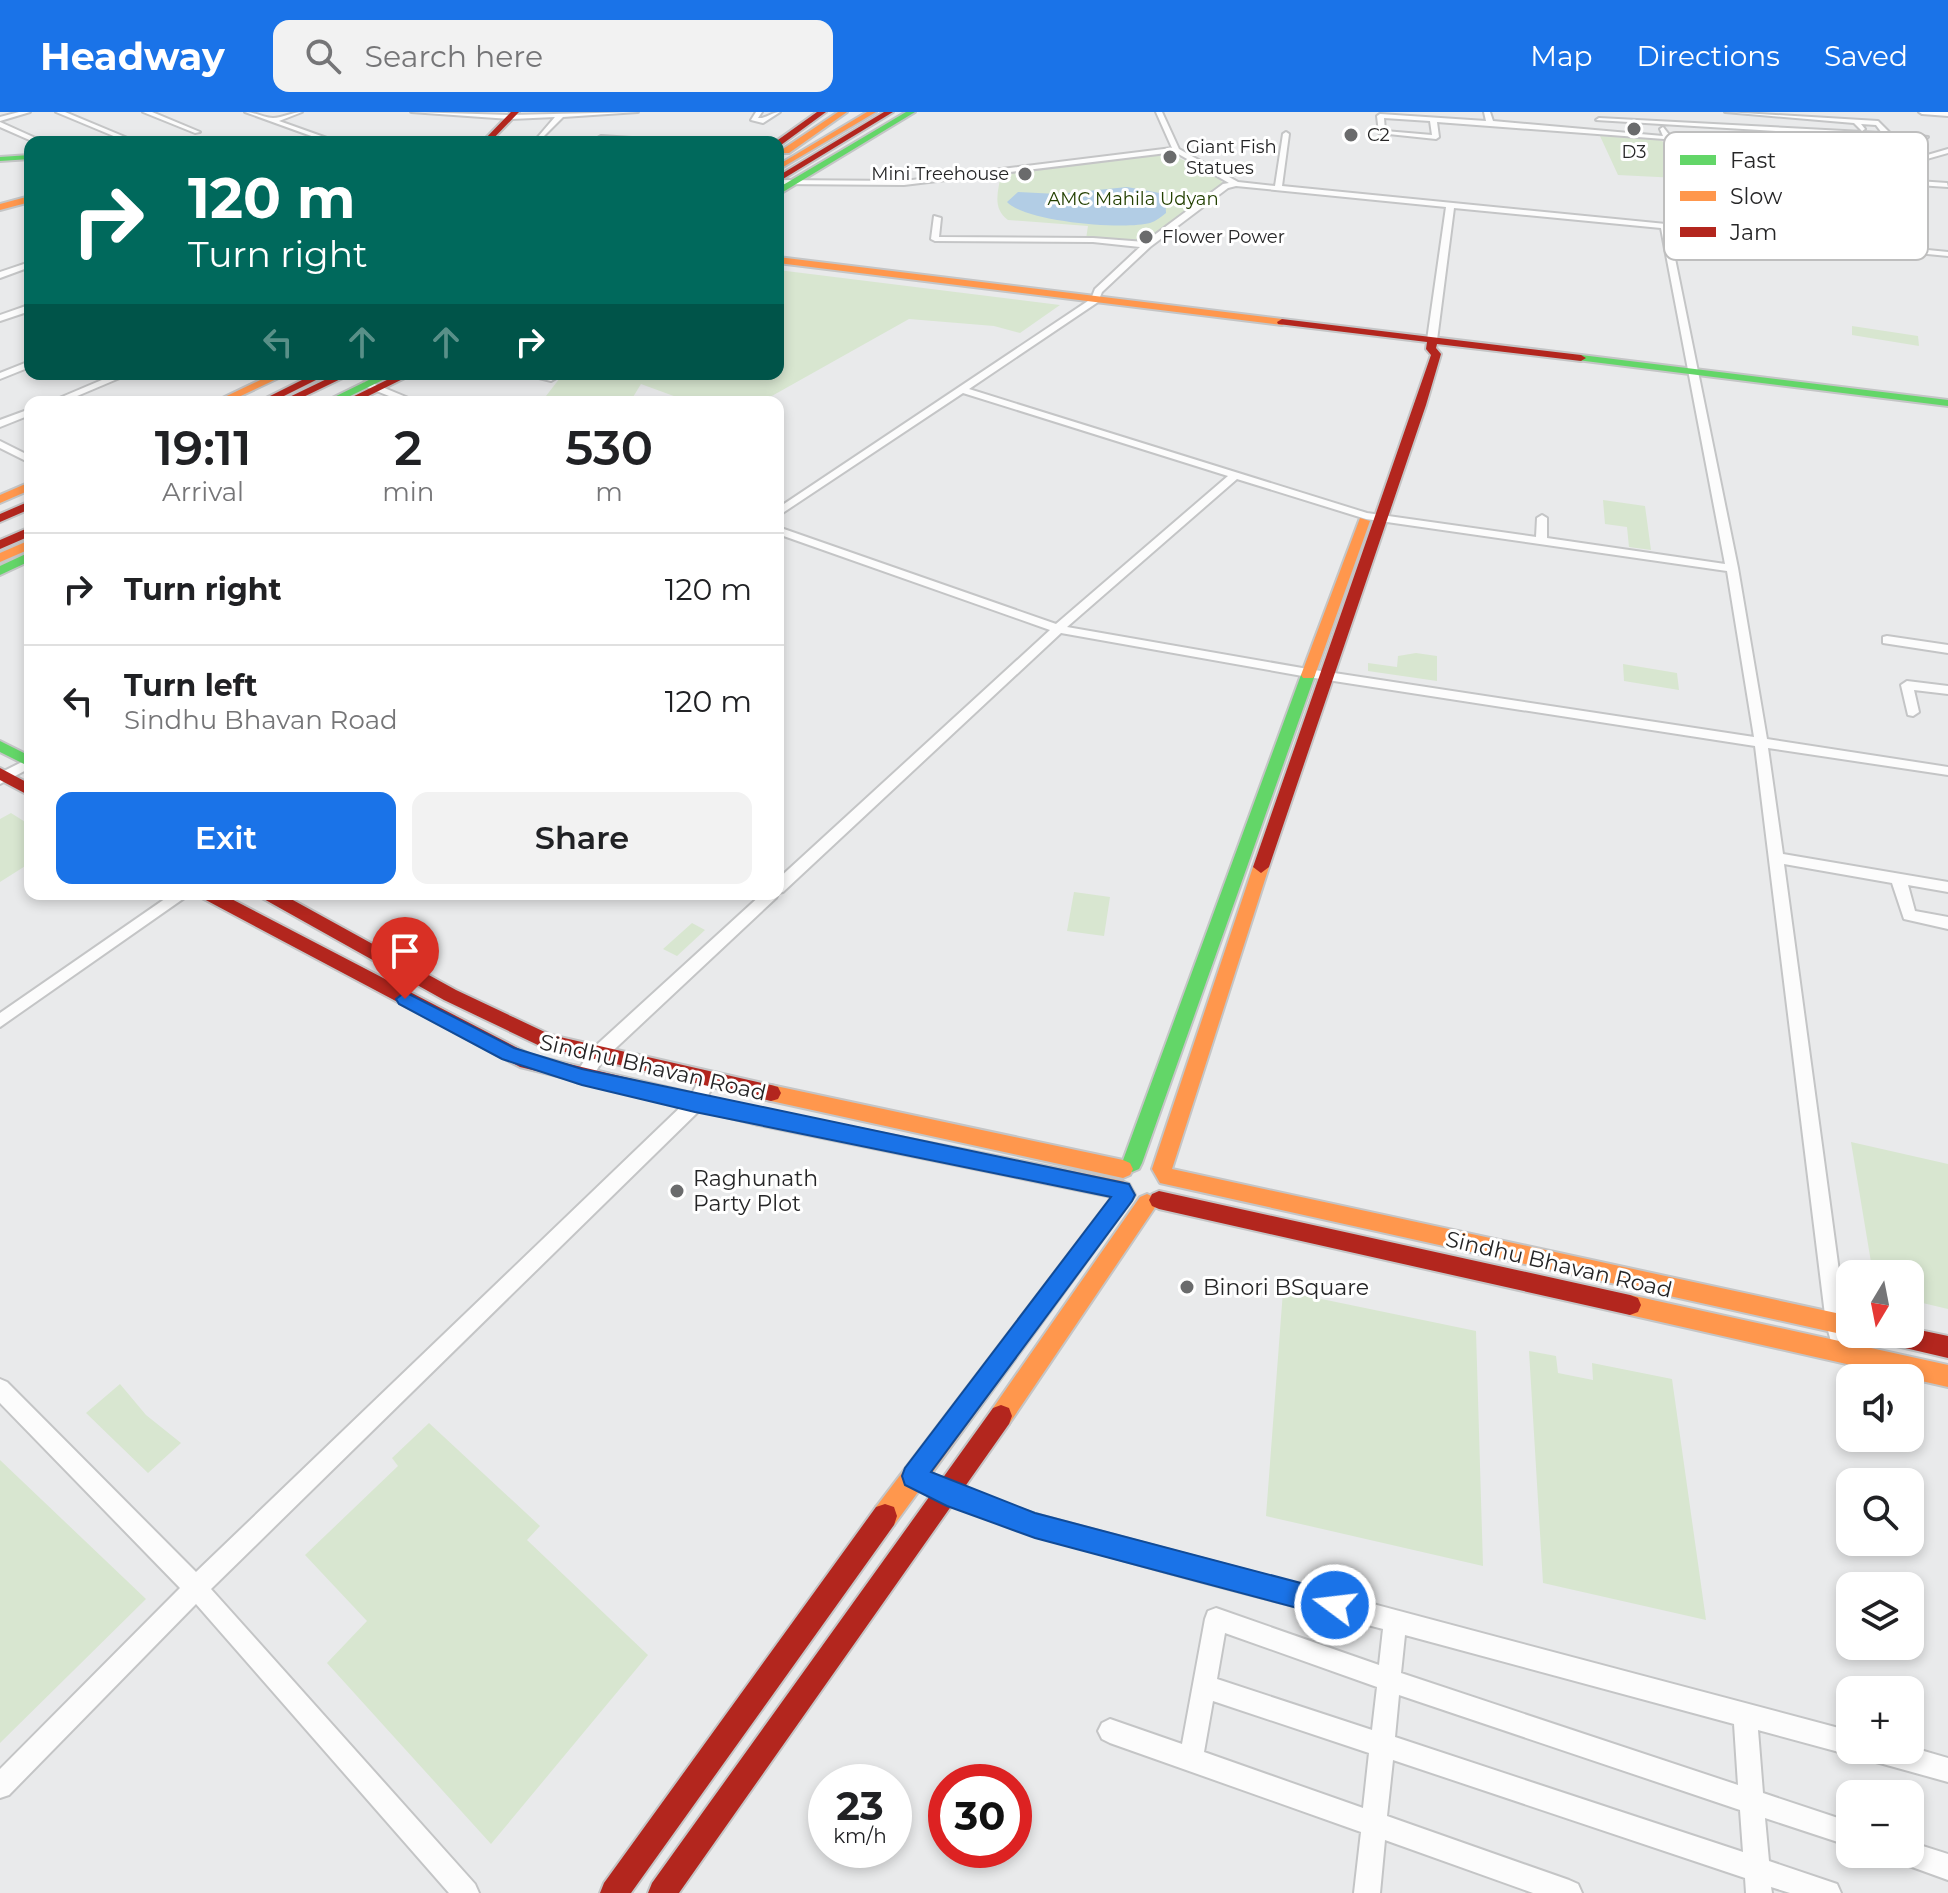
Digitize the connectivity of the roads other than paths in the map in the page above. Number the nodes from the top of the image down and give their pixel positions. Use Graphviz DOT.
graph roads {
  1 [pos="27,112"];
  2 [pos="59,112"];
  3 [pos="146,112"];
  4 [pos="248,112"];
  5 [pos="299,112"];
  6 [pos="414,112"];
  7 [pos="635,112"];
  8 [pos="759,112"];
  9 [pos="777,112"];
  10 [pos="843,112"];
  11 [pos="857,112"];
  12 [pos="872,112"];
  13 [pos="889,112"];
  14 [pos="911,112"];
  15 [pos="1159,112"];
  16 [pos="1487,112"];
  17 [pos="1655,112"];
  18 [pos="1728,112"];
  19 [pos="1922,112"];
  20 [pos="1750,113"];
  21 [pos="513,114"];
  22 [pos="576,114"];
  23 [pos="1948,114"];
  24 [pos="1800,115"];
  25 [pos="560,116"];
  26 [pos="1597,116"];
  27 [pos="1433,119"];
  28 [pos="271,121"];
  29 [pos="1856,121"];
  30 [pos="0,122"];
  31 [pos="1490,123"];
  32 [pos="1660,123"];
  33 [pos="828,125"];
  34 [pos="1760,128"];
  35 [pos="1771,129"];
  36 [pos="1792,130"];
  37 [pos="1811,131"];
  38 [pos="197,132"];
  39 [pos="1665,132"];
  40 [pos="1773,132"];
  41 [pos="1829,132"];
  42 [pos="1864,132"];
  43 [pos="1886,132"];
  44 [pos="1286,134"];
  45 [pos="1605,134"];
  46 [pos="28,136"];
  47 [pos="119,136"];
  48 [pos="317,136"];
  49 [pos="492,136"];
  50 [pos="542,136"];
  51 [pos="1664,138"];
  52 [pos="1176,150"];
  53 [pos="1948,151"];
  54 [pos="24,156"];
  55 [pos="0,158"];
  56 [pos="1928,159"];
  57 [pos="1928,162"];
  58 [pos="784,165"];
  59 [pos="784,165"];
  60 [pos="784,166"];
  61 [pos="784,166"];
  62 [pos="784,167"];
  63 [pos="1933,168"];
  64 [pos="1940,177"];
  65 [pos="1236,184"];
  66 [pos="1947,186"];
  67 [pos="1278,189"];
  68 [pos="24,200"];
  69 [pos="0,206"];
  70 [pos="1450,207"];
  71 [pos="937,218"];
  72 [pos="1664,227"];
  73 [pos="1147,245"];
  74 [pos="1928,252"];
  75 [pos="1948,254"];
  76 [pos="1671,260"];
  77 [pos="784,264"];
  78 [pos="24,266"];
  79 [pos="0,275"];
  80 [pos="1091,302"];
  81 [pos="24,310"];
  82 [pos="0,318"];
  83 [pos="1432,349"];
  84 [pos="24,366"];
  85 [pos="1692,373"];
  86 [pos="0,376"];
  87 [pos="109,380"];
  88 [pos="268,380"];
  89 [pos="310,380"];
  90 [pos="333,380"];
  91 [pos="376,380"];
  92 [pos="962,390"];
  93 [pos="70,396"];
  94 [pos="232,396"];
  95 [pos="276,396"];
  96 [pos="297,396"];
  97 [pos="328,396"];
  98 [pos="342,396"];
  99 [pos="355,396"];
  100 [pos="403,396"];
  101 [pos="1948,405"];
  102 [pos="24,414"];
  103 [pos="0,424"];
  104 [pos="0,444"];
  105 [pos="24,457"];
  106 [pos="1234,476"];
  107 [pos="24,489"];
  108 [pos="0,499"];
  109 [pos="24,508"];
  110 [pos="784,509"];
  111 [pos="1373,517"];
  112 [pos="0,518"];
  113 [pos="1542,518"];
  114 [pos="24,520"];
  115 [pos="0,531"];
  116 [pos="784,532"];
  117 [pos="24,534"];
  118 [pos="1541,537"];
  119 [pos="1574,537"];
  120 [pos="0,545"];
  121 [pos="24,547"];
  122 [pos="0,558"];
  123 [pos="24,559"];
  124 [pos="1732,568"];
  125 [pos="0,571"];
  126 [pos="1058,629"];
  127 [pos="1887,640"];
  128 [pos="1948,649"];
  129 [pos="1308,673"];
  130 [pos="1328,676"];
  131 [pos="1948,690"];
  132 [pos="1913,712"];
  133 [pos="1761,742"];
  134 [pos="0,746"];
  135 [pos="24,759"];
  136 [pos="24,765"];
  137 [pos="1948,771"];
  138 [pos="2,776"];
  139 [pos="24,788"];
  140 [pos="1776,858"];
  141 [pos="1898,878"];
  142 [pos="784,882"];
  143 [pos="1948,887"];
  144 [pos="174,900"];
  145 [pos="219,900"];
  146 [pos="279,900"];
  147 [pos="765,900"];
  148 [pos="1948,923"];
  149 [pos="0,1021"];
  150 [pos="597,1055"];
  151 [pos="582,1077"];
  152 [pos="708,1080"];
  153 [pos="695,1104"];
  154 [pos="1127,1166"];
  155 [pos="1164,1173"];
  156 [pos="1123,1193"];
  157 [pos="1153,1201"];
  158 [pos="1836,1275"];
  159 [pos="1836,1322"];
  160 [pos="1924,1342"];
  161 [pos="1948,1347"];
  162 [pos="1843,1348"];
  163 [pos="1843,1353"];
  164 [pos="1948,1376"];
  165 [pos="0,1389"];
  166 [pos="914,1476"];
  167 [pos="947,1494"];
  168 [pos="196,1588"];
  169 [pos="1395,1621"];
  170 [pos="1389,1680"];
  171 [pos="1204,1686"];
  172 [pos="1745,1714"];
  173 [pos="1110,1731"];
  174 [pos="1836,1739"];
  175 [pos="1383,1743"];
  176 [pos="1191,1761"];
  177 [pos="1924,1763"];
  178 [pos="1948,1770"];
  179 [pos="0,1786"];
  180 [pos="1751,1801"];
  181 [pos="1374,1825"];
  182 [pos="1836,1829"];
  183 [pos="1924,1859"];
  184 [pos="1948,1867"];
  185 [pos="1758,1880"];
  186 [pos="466,1893"];
  187 [pos="614,1893"];
  188 [pos="662,1893"];
  189 [pos="1367,1893"];
  190 [pos="1569,1893"];
  191 [pos="1828,1893"];
  1 -- 30 [label="street"];
  2 -- 47 [label="street"];
  3 -- 38 [label="street"];
  4 -- 28 [label="street"];
  5 -- 28 [label="street"];
  6 -- 21 [label="street"];
  7 -- 22 [label="street"];
  8 -- 9 [label="street"];
  10 -- 58 [label="main road"];
  11 -- 33 [label="main road"];
  12 -- 33 [label="main road"];
  13 -- 60 [label="main road"];
  14 -- 61 [label="main road"];
  15 -- 52 [label="street"];
  16 -- 31 [label="street"];
  17 -- 32 [label="street"];
  18 -- 20 [label="street"];
  19 -- 23 [label="street"];
  20 -- 24 [label="street"];
  20 -- 34 [label="street"];
  21 -- 25 [label="street"];
  21 -- 49 [label="main road"];
  22 -- 25 [label="street"];
  24 -- 29 [label="street"];
  24 -- 37 [label="street"];
  25 -- 50 [label="street"];
  26 -- 32 [label="street"];
  26 -- 45 [label="street"];
  27 -- 27 [label="street"];
  27 -- 31 [label="street"];
  28 -- 48 [label="street"];
  29 -- 42 [label="street"];
  29 -- 43 [label="street"];
  30 -- 46 [label="street"];
  31 -- 45 [label="street"];
  32 -- 34 [label="street"];
  32 -- 39 [label="street"];
  33 -- 59 [label="main road"];
  34 -- 35 [label="street"];
  35 -- 36 [label="street"];
  35 -- 40 [label="street"];
  36 -- 37 [label="street"];
  37 -- 41 [label="street"];
  44 -- 67 [label="street"];
  45 -- 51 [label="street"];
  52 -- 62 [label="street"];
  52 -- 65 [label="street"];
  53 -- 56 [label="street"];
  54 -- 55 [label="main road"];
  57 -- 63 [label="street"];
  64 -- 66 [label="street"];
  65 -- 67 [label="street"];
  65 -- 73 [label="street"];
  67 -- 70 [label="street"];
  68 -- 69 [label="main road"];
  70 -- 72 [label="street"];
  70 -- 83 [label="street"];
  71 -- 73 [label="street"];
  73 -- 80 [label="street"];
  74 -- 75 [label="street"];
  76 -- 85 [label="street"];
  77 -- 80 [label="main road"];
  78 -- 79 [label="street"];
  80 -- 83 [label="main road"];
  80 -- 92 [label="street"];
  81 -- 82 [label="street"];
  83 -- 85 [label="main road"];
  83 -- 85 [label="main road"];
  83 -- 111 [label="main road"];
  84 -- 86 [label="street"];
  85 -- 101 [label="main road"];
  85 -- 124 [label="street"];
  87 -- 93 [label="street"];
  88 -- 94 [label="main road"];
  89 -- 95 [label="main road"];
  90 -- 96 [label="main road"];
  91 -- 97 [label="main road"];
  91 -- 98 [label="main road"];
  91 -- 99 [label="main road"];
  91 -- 100 [label="street"];
  92 -- 106 [label="street"];
  92 -- 110 [label="street"];
  102 -- 103 [label="street"];
  104 -- 105 [label="street"];
  106 -- 111 [label="street"];
  106 -- 126 [label="street"];
  107 -- 108 [label="main road"];
  109 -- 112 [label="main road"];
  111 -- 118 [label="street"];
  111 -- 129 [label="main road"];
  111 -- 130 [label="main road"];
  113 -- 118 [label="street"];
  114 -- 115 [label="main road"];
  116 -- 126 [label="street"];
  117 -- 120 [label="main road"];
  118 -- 119 [label="street"];
  118 -- 124 [label="street"];
  121 -- 122 [label="main road"];
  123 -- 125 [label="main road"];
  124 -- 133 [label="street"];
  126 -- 129 [label="street"];
  126 -- 142 [label="street"];
  127 -- 128 [label="street"];
  129 -- 130 [label="street"];
  129 -- 154 [label="main road"];
  130 -- 133 [label="street"];
  130 -- 155 [label="main road"];
  131 -- 132 [label="street"];
  133 -- 137 [label="street"];
  133 -- 140 [label="street"];
  134 -- 135 [label="main road"];
  136 -- 138 [label="street"];
  138 -- 139 [label="main road"];
  140 -- 141 [label="street"];
  140 -- 158 [label="street"];
  141 -- 143 [label="street"];
  141 -- 148 [label="street"];
  144 -- 149 [label="street"];
  145 -- 151 [label="main road, Sindhu Bhavan Road"];
  146 -- 150 [label="main road, Sindhu Bhavan Road"];
  147 -- 150 [label="street"];
  150 -- 151 [label="street"];
  150 -- 152 [label="main road, Sindhu Bhavan Road"];
  151 -- 153 [label="main road, Sindhu Bhavan Road"];
  152 -- 153 [label="street"];
  152 -- 154 [label="main road, Sindhu Bhavan Road"];
  153 -- 156 [label="main road, Sindhu Bhavan Road"];
  153 -- 168 [label="street"];
  154 -- 155 [label="main road"];
  154 -- 156 [label="main road"];
  155 -- 157 [label="main road"];
  155 -- 159 [label="main road, Sindhu Bhavan Road"];
  156 -- 157 [label="main road"];
  156 -- 166 [label="main road"];
  157 -- 163 [label="main road, Sindhu Bhavan Road"];
  157 -- 167 [label="main road"];
  160 -- 161 [label="main road"];
  162 -- 163 [label="street"];
  163 -- 164 [label="main road, Sindhu Bhavan Road"];
  165 -- 168 [label="street"];
  166 -- 167 [label="street"];
  166 -- 187 [label="main road"];
  167 -- 169 [label="street"];
  167 -- 188 [label="main road"];
  168 -- 179 [label="street"];
  168 -- 186 [label="street"];
  169 -- 170 [label="street"];
  169 -- 172 [label="street"];
  170 -- 171 [label="street"];
  170 -- 175 [label="street"];
  170 -- 180 [label="street"];
  171 -- 175 [label="street"];
  171 -- 176 [label="street"];
  172 -- 174 [label="street"];
  172 -- 180 [label="street"];
  173 -- 176 [label="street"];
  175 -- 181 [label="street"];
  175 -- 185 [label="street"];
  176 -- 181 [label="street"];
  177 -- 178 [label="street"];
  180 -- 182 [label="street"];
  180 -- 185 [label="street"];
  181 -- 189 [label="street"];
  181 -- 190 [label="street"];
  183 -- 184 [label="street"];
  185 -- 191 [label="street"];
}
